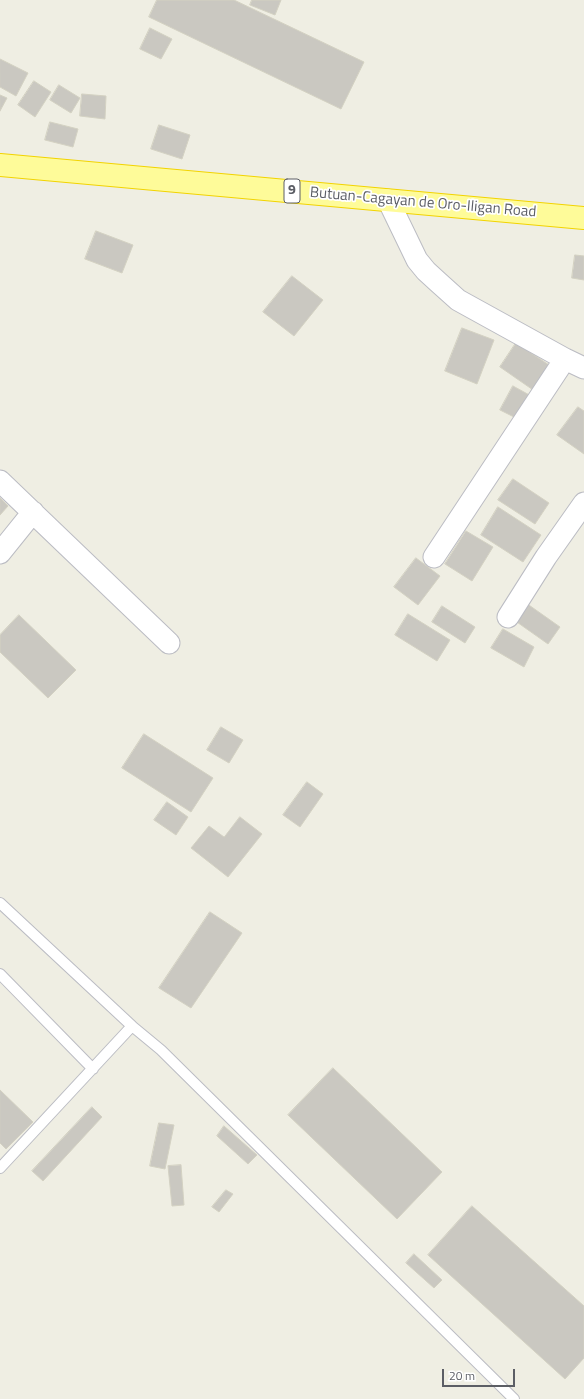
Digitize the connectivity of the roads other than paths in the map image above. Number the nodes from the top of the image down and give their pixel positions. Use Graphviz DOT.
graph roads {
  1 [pos="0,165"];
  2 [pos="388,200"];
  3 [pos="584,218"];
  4 [pos="565,359"];
  5 [pos="584,368"];
  6 [pos="0,481"];
  7 [pos="584,503"];
  8 [pos="33,512"];
  9 [pos="0,553"];
  10 [pos="434,557"];
  11 [pos="508,617"];
  12 [pos="169,644"];
  13 [pos="0,903"];
  14 [pos="0,974"];
  15 [pos="132,1026"];
  16 [pos="93,1069"];
  17 [pos="0,1168"];
  18 [pos="514,1399"];
  1 -- 2 [label="highway, Butuan-Cagayan de Oro-Iligan Road / 9"];
  2 -- 3 [label="highway, Butuan-Cagayan de Oro-Iligan Road / 9"];
  2 -- 4 [label="street"];
  4 -- 5 [label="street"];
  4 -- 10 [label="street"];
  6 -- 8 [label="street"];
  7 -- 11 [label="street"];
  8 -- 9 [label="street"];
  8 -- 12 [label="street"];
  13 -- 15 [label="lane"];
  14 -- 16 [label="lane"];
  15 -- 16 [label="lane"];
  15 -- 18 [label="lane"];
  16 -- 17 [label="lane"];
}
